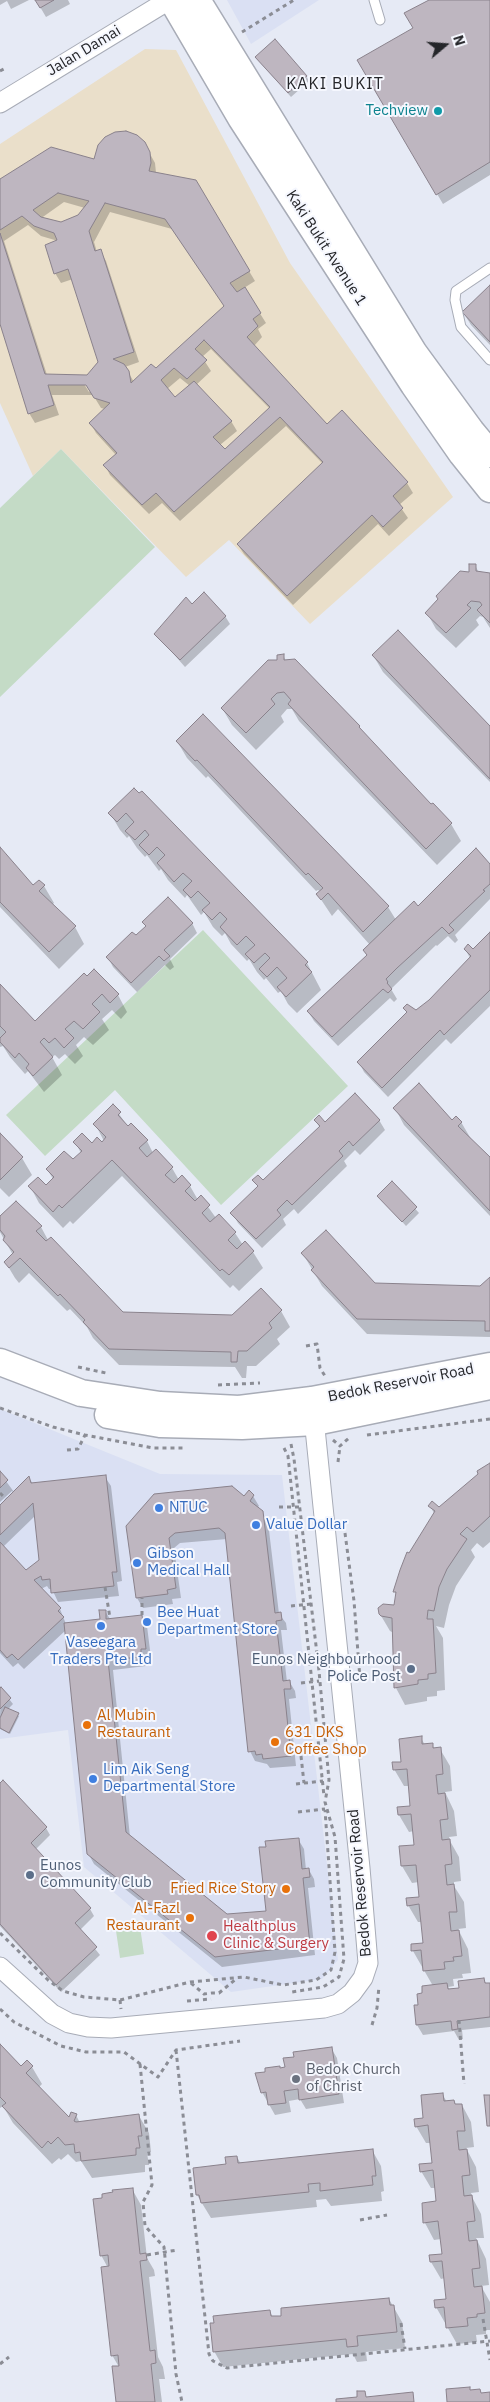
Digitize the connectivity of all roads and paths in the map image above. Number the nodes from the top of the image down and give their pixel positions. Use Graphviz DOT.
graph roads {
  1 [pos="170,0"];
  2 [pos="198,0"];
  3 [pos="294,0"];
  4 [pos="374,0"];
  5 [pos="380,20"];
  6 [pos="239,34"];
  7 [pos="4,69"];
  8 [pos="0,71"];
  9 [pos="0,103"];
  10 [pos="490,268"];
  11 [pos="490,360"];
  12 [pos="490,454"];
  13 [pos="490,489"];
  14 [pos="306,1346"];
  15 [pos="0,1362"];
  16 [pos="69,1365"];
  17 [pos="490,1366"];
  18 [pos="115,1376"];
  19 [pos="327,1376"];
  20 [pos="0,1381"];
  21 [pos="264,1383"];
  22 [pos="217,1385"];
  23 [pos="490,1386"];
  24 [pos="490,1419"];
  25 [pos="320,1420"];
  26 [pos="84,1435"];
  27 [pos="362,1435"];
  28 [pos="353,1436"];
  29 [pos="290,1443"];
  30 [pos="284,1448"];
  31 [pos="67,1450"];
  32 [pos="0,1493"];
  33 [pos="6,1499"];
  34 [pos="293,1507"];
  35 [pos="300,1507"];
  36 [pos="279,1508"];
  37 [pos="105,1587"];
  38 [pos="142,1598"];
  39 [pos="311,1604"];
  40 [pos="304,1605"];
  41 [pos="291,1606"];
  42 [pos="142,1615"];
  43 [pos="110,1618"];
  44 [pos="313,1681"];
  45 [pos="319,1681"];
  46 [pos="301,1683"];
  47 [pos="301,1756"];
  48 [pos="323,1781"];
  49 [pos="304,1783"];
  50 [pos="296,1784"];
  51 [pos="325,1802"];
  52 [pos="325,1809"];
  53 [pos="298,1812"];
  54 [pos="0,1933"];
  55 [pos="2,1937"];
  56 [pos="0,1967"];
  57 [pos="238,1978"];
  58 [pos="190,1982"];
  59 [pos="289,1992"];
  60 [pos="212,1993"];
  61 [pos="222,1998"];
  62 [pos="212,1999"];
  63 [pos="120,2000"];
  64 [pos="184,2002"];
  65 [pos="130,2008"];
  66 [pos="0,2009"];
  67 [pos="121,2009"];
  68 [pos="114,2010"];
  69 [pos="459,2020"];
  70 [pos="240,2041"];
  71 [pos="176,2050"];
  72 [pos="140,2064"];
  73 [pos="464,2084"];
  74 [pos="387,2215"];
  75 [pos="360,2220"];
  76 [pos="176,2250"];
  77 [pos="164,2252"];
  78 [pos="147,2255"];
  79 [pos="483,2319"];
  80 [pos="400,2323"];
  81 [pos="488,2342"];
  82 [pos="405,2349"];
  83 [pos="9,2356"];
  84 [pos="490,2360"];
  85 [pos="0,2364"];
  86 [pos="182,2402"];
  1 -- 9 [label="street, Jalan Damai"];
  1 -- 13 [label="main road, Kaki Bukit Avenue 1"];
  2 -- 12 [label="main road, Kaki Bukit Avenue 1"];
  3 -- 6 [label="path"];
  4 -- 5 [label="lane"];
  7 -- 8 [label="path"];
  10 -- 11 [label="lane"];
  14 -- 19 [label="path"];
  15 -- 25 [label="main road, Bedok Reservoir Road"];
  16 -- 18 [label="path"];
  17 -- 25 [label="main road, Bedok Reservoir Road"];
  20 -- 25 [label="main road, Bedok Reservoir Road"];
  21 -- 22 [label="path"];
  23 -- 25 [label="main road, Bedok Reservoir Road"];
  24 -- 27 [label="path"];
  25 -- 28 [label="path"];
  25 -- 56 [label="street, Bedok Reservoir Road"];
  26 -- 31 [label="path"];
  29 -- 35 [label="path"];
  30 -- 34 [label="path"];
  32 -- 33 [label="path"];
  34 -- 35 [label="path"];
  34 -- 36 [label="path"];
  34 -- 40 [label="path"];
  35 -- 39 [label="path"];
  37 -- 43 [label="path"];
  38 -- 42 [label="path"];
  39 -- 40 [label="path"];
  39 -- 45 [label="path"];
  40 -- 41 [label="path"];
  40 -- 44 [label="path"];
  44 -- 45 [label="path"];
  44 -- 46 [label="path"];
  44 -- 48 [label="path"];
  45 -- 51 [label="path"];
  47 -- 49 [label="path"];
  48 -- 49 [label="path"];
  48 -- 51 [label="path"];
  49 -- 50 [label="path"];
  51 -- 52 [label="path"];
  51 -- 59 [label="path"];
  52 -- 53 [label="path"];
  52 -- 57 [label="path"];
  54 -- 55 [label="path"];
  55 -- 63 [label="path"];
  57 -- 58 [label="path"];
  57 -- 60 [label="path"];
  58 -- 60 [label="path"];
  58 -- 63 [label="path"];
  60 -- 62 [label="path"];
  61 -- 62 [label="path"];
  62 -- 64 [label="path"];
  63 -- 67 [label="path"];
  65 -- 67 [label="path"];
  66 -- 72 [label="path"];
  67 -- 68 [label="path"];
  69 -- 73 [label="path"];
  70 -- 71 [label="path"];
  71 -- 72 [label="path"];
  71 -- 82 [label="path"];
  72 -- 77 [label="path"];
  74 -- 75 [label="path"];
  76 -- 77 [label="path"];
  77 -- 78 [label="path"];
  77 -- 86 [label="path"];
  79 -- 81 [label="path"];
  80 -- 82 [label="path"];
  81 -- 82 [label="path"];
  81 -- 84 [label="path"];
  83 -- 85 [label="path"];
}
